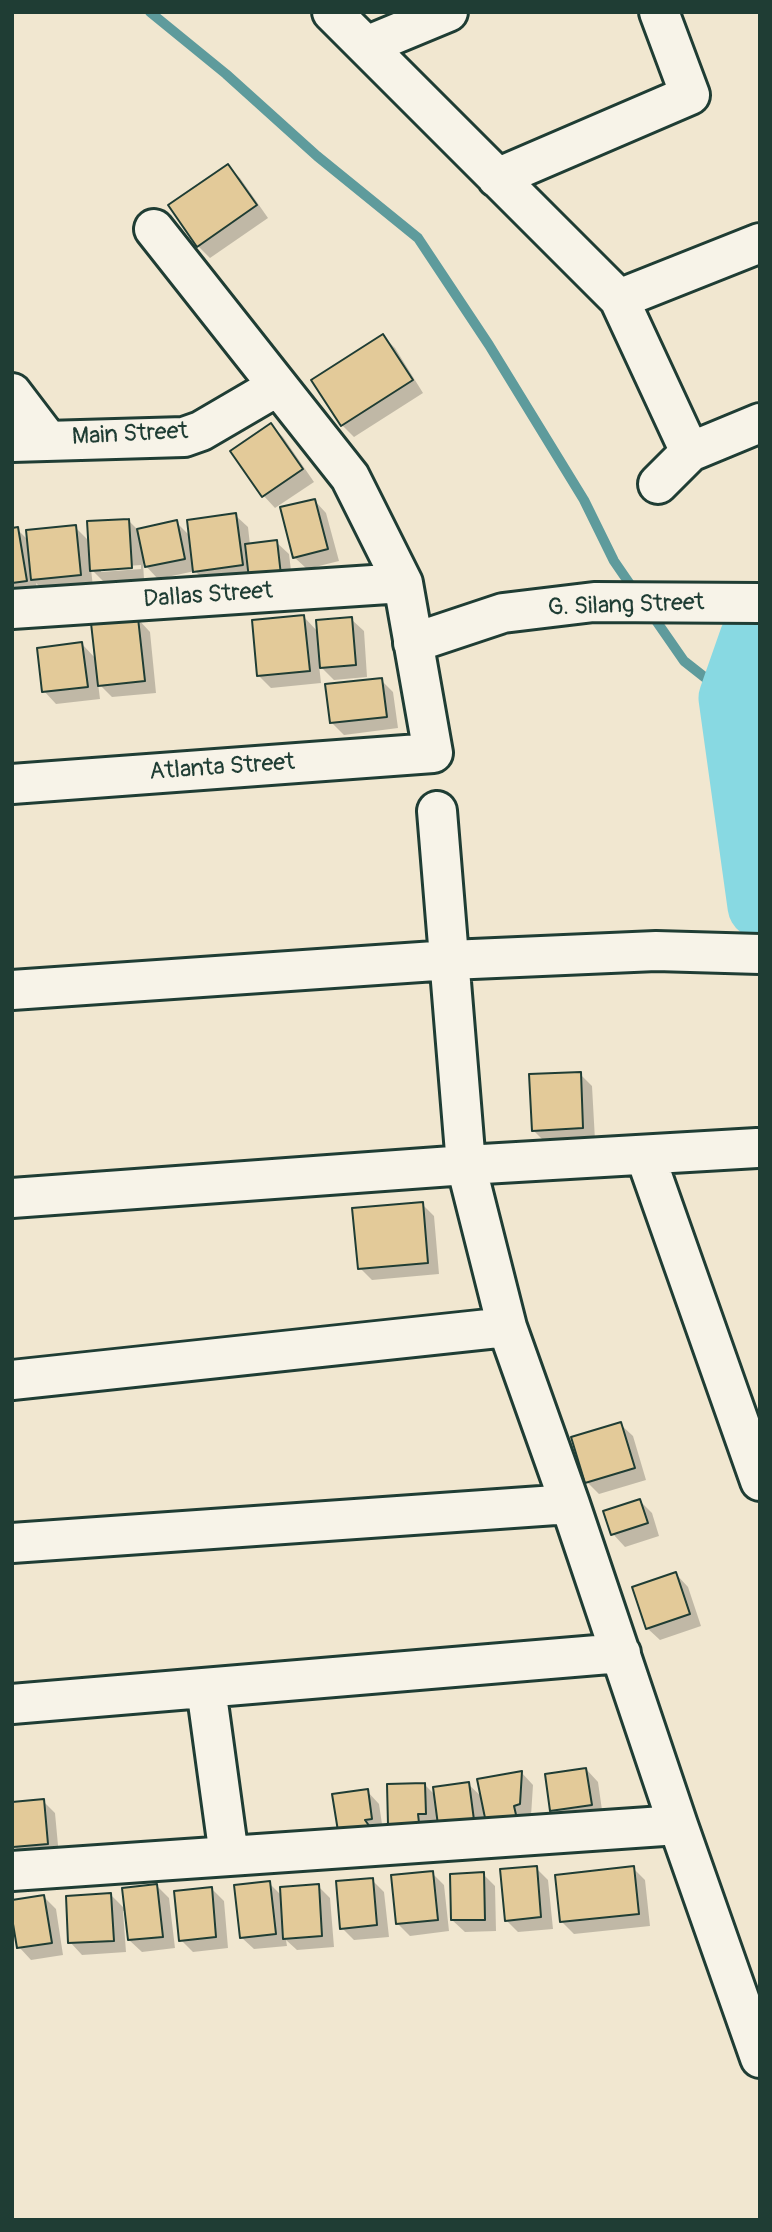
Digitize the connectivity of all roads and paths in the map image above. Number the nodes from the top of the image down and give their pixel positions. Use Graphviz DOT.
graph roads {
  1 [pos="332,12"];
  2 [pos="448,12"];
  3 [pos="660,12"];
  4 [pos="366,46"];
  5 [pos="497,178"];
  6 [pos="154,229"];
  7 [pos="760,243"];
  8 [pos="619,299"];
  9 [pos="278,386"];
  10 [pos="12,393"];
  11 [pos="760,423"];
  12 [pos="30,441"];
  13 [pos="690,453"];
  14 [pos="658,484"];
  15 [pos="403,583"];
  16 [pos="760,603"];
  17 [pos="12,609"];
  18 [pos="414,643"];
  19 [pos="12,784"];
  20 [pos="437,811"];
  21 [pos="760,954"];
  22 [pos="450,960"];
  23 [pos="12,990"];
  24 [pos="757,1148"];
  25 [pos="645,1155"];
  26 [pos="466,1165"];
  27 [pos="12,1198"];
  28 [pos="507,1327"];
  29 [pos="12,1380"];
  30 [pos="760,1481"];
  31 [pos="570,1504"];
  32 [pos="12,1543"];
  33 [pos="621,1653"];
  34 [pos="206,1688"];
  35 [pos="12,1704"];
  36 [pos="678,1825"];
  37 [pos="229,1856"];
  38 [pos="12,1871"];
  39 [pos="760,2058"];
  1 -- 4 [label="street"];
  2 -- 4 [label="street"];
  3 -- 5 [label="street"];
  4 -- 5 [label="street"];
  5 -- 8 [label="street"];
  6 -- 9 [label="street"];
  7 -- 8 [label="street"];
  8 -- 13 [label="street"];
  9 -- 12 [label="street, Main Street"];
  9 -- 15 [label="street"];
  10 -- 12 [label="street"];
  11 -- 13 [label="street"];
  13 -- 14 [label="street"];
  15 -- 17 [label="street, Dallas Street"];
  15 -- 18 [label="street"];
  16 -- 18 [label="street, G. Silang Street"];
  18 -- 19 [label="street, Atlanta Street"];
  20 -- 22 [label="street"];
  21 -- 22 [label="street"];
  22 -- 23 [label="street"];
  22 -- 26 [label="street"];
  24 -- 25 [label="street"];
  25 -- 26 [label="street"];
  25 -- 30 [label="street"];
  26 -- 27 [label="street"];
  26 -- 28 [label="street"];
  28 -- 29 [label="street"];
  28 -- 31 [label="street"];
  31 -- 32 [label="street"];
  31 -- 33 [label="street"];
  33 -- 34 [label="street"];
  33 -- 36 [label="street"];
  34 -- 35 [label="street"];
  34 -- 37 [label="street"];
  36 -- 37 [label="street"];
  36 -- 39 [label="street"];
  37 -- 38 [label="street"];
}
